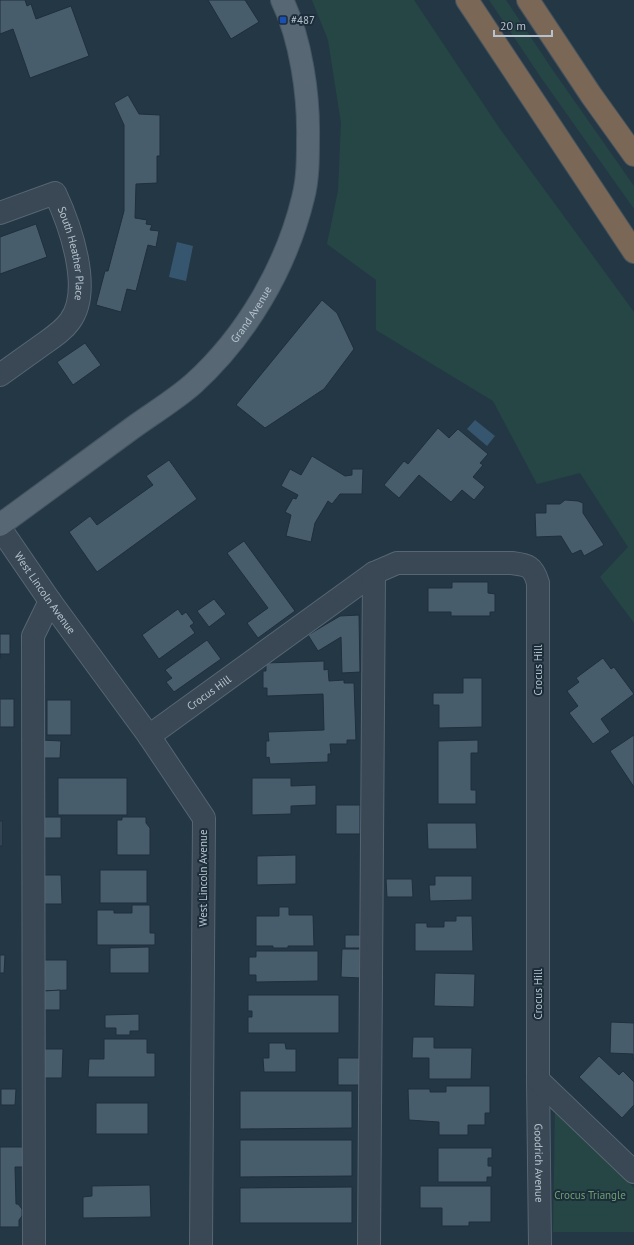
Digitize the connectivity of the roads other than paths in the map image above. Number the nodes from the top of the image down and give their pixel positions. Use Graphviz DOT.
graph roads {
  1 [pos="282,0"];
  2 [pos="467,0"];
  3 [pos="528,0"];
  4 [pos="548,122"];
  5 [pos="634,155"];
  6 [pos="0,213"];
  7 [pos="634,238"];
  8 [pos="634,252"];
  9 [pos="0,375"];
  10 [pos="0,527"];
  11 [pos="374,574"];
  12 [pos="50,601"];
  13 [pos="149,736"];
  14 [pos="538,1080"];
  15 [pos="634,1172"];
  16 [pos="34,1245"];
  17 [pos="202,1245"];
  18 [pos="369,1245"];
  19 [pos="540,1245"];
  1 -- 10 [label="main road, Grand Avenue"];
  2 -- 4 [label="highway"];
  3 -- 5 [label="highway"];
  4 -- 7 [label="highway"];
  4 -- 8 [label="highway"];
  6 -- 9 [label="street, South Heather Place"];
  10 -- 12 [label="street, West Lincoln Avenue"];
  11 -- 13 [label="street, Crocus Hill"];
  11 -- 14 [label="street, Crocus Hill"];
  11 -- 18 [label="street"];
  12 -- 13 [label="street, West Lincoln Avenue"];
  12 -- 16 [label="street"];
  13 -- 17 [label="street, West Lincoln Avenue"];
  14 -- 15 [label="street"];
  14 -- 19 [label="street, Goodrich Avenue"];
}
